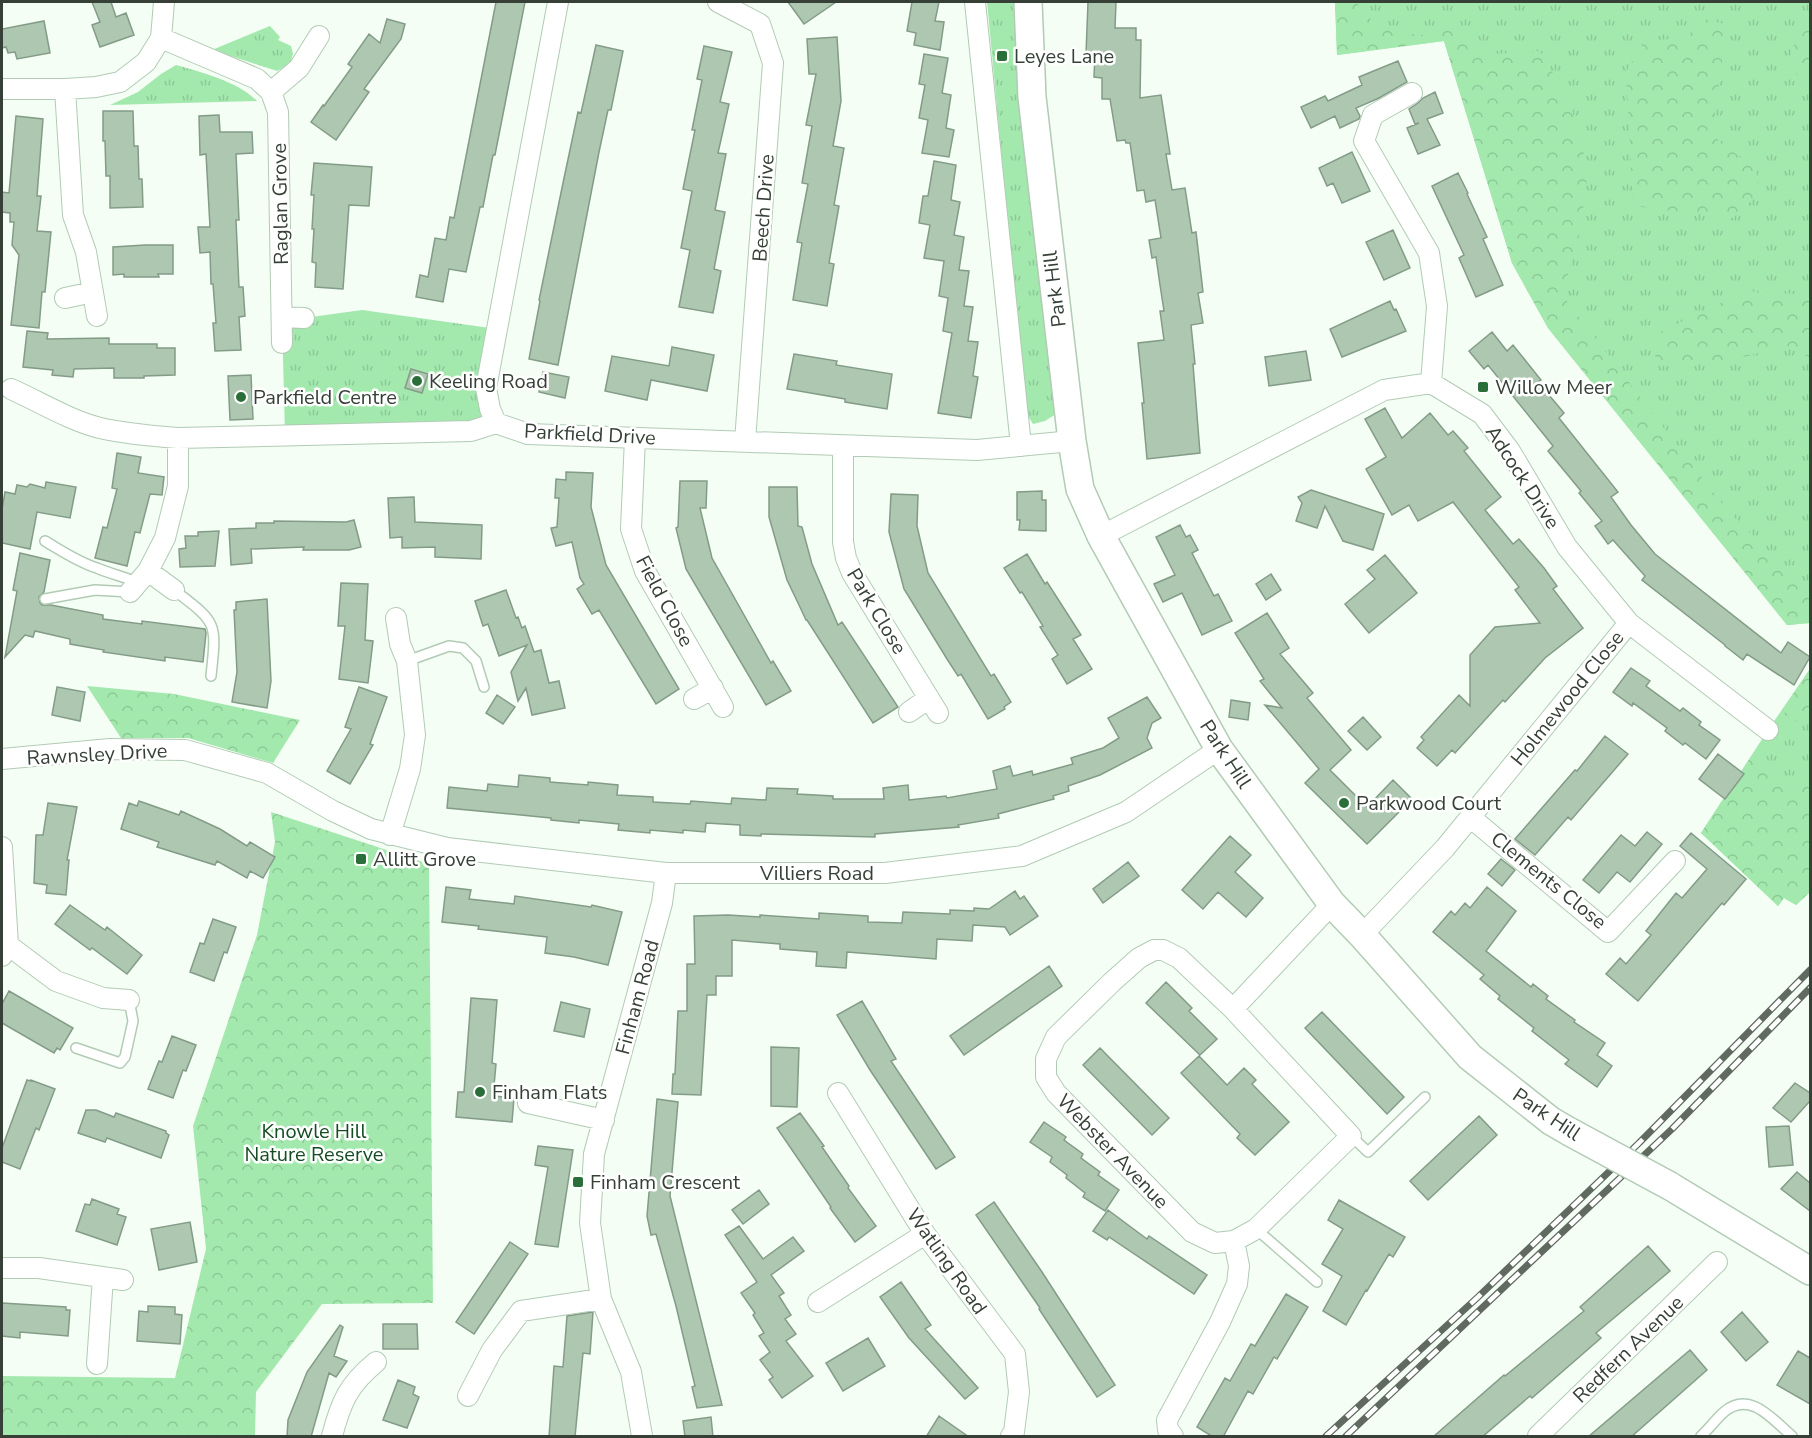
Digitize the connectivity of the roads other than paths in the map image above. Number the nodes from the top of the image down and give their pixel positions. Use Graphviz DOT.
graph roads {
  1 [pos="164,2"];
  2 [pos="558,2"];
  3 [pos="718,2"];
  4 [pos="975,2"];
  5 [pos="1028,2"];
  6 [pos="319,36"];
  7 [pos="161,38"];
  8 [pos="2,89"];
  9 [pos="65,89"];
  10 [pos="271,92"];
  11 [pos="1412,93"];
  12 [pos="93,292"];
  13 [pos="65,298"];
  14 [pos="97,316"];
  15 [pos="282,317"];
  16 [pos="304,318"];
  17 [pos="282,344"];
  18 [pos="1431,383"];
  19 [pos="11,389"];
  20 [pos="496,423"];
  21 [pos="178,438"];
  22 [pos="635,438"];
  23 [pos="746,441"];
  24 [pos="1072,441"];
  25 [pos="843,446"];
  26 [pos="1021,446"];
  27 [pos="1101,536"];
  28 [pos="45,541"];
  29 [pos="139,582"];
  30 [pos="174,590"];
  31 [pos="45,599"];
  32 [pos="396,618"];
  33 [pos="1629,623"];
  34 [pos="407,662"];
  35 [pos="211,676"];
  36 [pos="484,687"];
  37 [pos="712,688"];
  38 [pos="694,699"];
  39 [pos="723,707"];
  40 [pos="909,712"];
  41 [pos="1768,730"];
  42 [pos="1219,749"];
  43 [pos="2,759"];
  44 [pos="1470,817"];
  45 [pos="390,835"];
  46 [pos="2,847"];
  47 [pos="1675,861"];
  48 [pos="666,873"];
  49 [pos="1332,904"];
  50 [pos="1362,935"];
  51 [pos="5,951"];
  52 [pos="129,1000"];
  53 [pos="1233,1009"];
  54 [pos="76,1048"];
  55 [pos="838,1093"];
  56 [pos="1425,1096"];
  57 [pos="528,1103"];
  58 [pos="604,1120"];
  59 [pos="1350,1136"];
  60 [pos="1256,1229"];
  61 [pos="925,1234"];
  62 [pos="1234,1241"];
  63 [pos="1717,1262"];
  64 [pos="2,1268"];
  65 [pos="1810,1271"];
  66 [pos="103,1277"];
  67 [pos="123,1280"];
  68 [pos="1317,1282"];
  69 [pos="601,1299"];
  70 [pos="818,1302"];
  71 [pos="376,1362"];
  72 [pos="97,1364"];
  73 [pos="468,1396"];
  74 [pos="332,1437"];
  75 [pos="642,1437"];
  76 [pos="1011,1437"];
  77 [pos="1173,1437"];
  78 [pos="1538,1437"];
  79 [pos="1701,1437"];
  80 [pos="1792,1437"];
  1 -- 7 [label="street"];
  2 -- 20 [label="street"];
  3 -- 23 [label="street, Beech Drive"];
  4 -- 26 [label="street"];
  5 -- 24 [label="street, Park Hill"];
  6 -- 10 [label="street"];
  7 -- 9 [label="street"];
  7 -- 10 [label="street"];
  8 -- 9 [label="street"];
  9 -- 12 [label="street"];
  10 -- 15 [label="street, Raglan Grove"];
  11 -- 18 [label="street"];
  12 -- 13 [label="street"];
  12 -- 14 [label="street"];
  15 -- 16 [label="street"];
  15 -- 17 [label="street, Raglan Grove"];
  18 -- 27 [label="street"];
  18 -- 33 [label="street, Adcock Drive"];
  19 -- 21 [label="street, Parkfield Drive"];
  20 -- 21 [label="street, Parkfield Drive"];
  20 -- 22 [label="street, Parkfield Drive"];
  21 -- 29 [label="street"];
  22 -- 23 [label="street, Parkfield Drive"];
  22 -- 37 [label="street, Field Close"];
  23 -- 25 [label="street, Parkfield Drive"];
  24 -- 26 [label="street, Parkfield Drive"];
  24 -- 27 [label="street, Park Hill"];
  25 -- 26 [label="street, Parkfield Drive"];
  25 -- 40 [label="street, Park Close"];
  27 -- 42 [label="street, Park Hill"];
  28 -- 29 [label="lane"];
  29 -- 30 [label="street"];
  29 -- 31 [label="lane"];
  30 -- 35 [label="lane"];
  32 -- 34 [label="street"];
  33 -- 41 [label="street, Adcock Drive"];
  33 -- 44 [label="street, Holmewood Close"];
  34 -- 36 [label="lane"];
  34 -- 45 [label="street"];
  37 -- 38 [label="street"];
  37 -- 39 [label="street, Field Close"];
  42 -- 48 [label="street, Villiers Road"];
  42 -- 49 [label="street, Park Hill"];
  43 -- 45 [label="street, Rawnsley Drive"];
  44 -- 47 [label="street, Clements Close"];
  44 -- 50 [label="street, Holmewood Close"];
  45 -- 48 [label="street, Villiers Road"];
  46 -- 51 [label="street"];
  48 -- 58 [label="street, Finham Road"];
  49 -- 50 [label="street, Park Hill"];
  49 -- 53 [label="street"];
  50 -- 65 [label="street, Park Hill, bridge"];
  51 -- 52 [label="street"];
  52 -- 54 [label="lane"];
  53 -- 59 [label="street, Webster Avenue"];
  53 -- 62 [label="street, Webster Avenue"];
  55 -- 61 [label="street, Watling Road"];
  56 -- 59 [label="lane"];
  57 -- 58 [label="street"];
  58 -- 69 [label="street, Finham Road"];
  59 -- 60 [label="street"];
  60 -- 62 [label="street"];
  60 -- 68 [label="lane"];
  61 -- 70 [label="street"];
  61 -- 76 [label="street, Watling Road"];
  62 -- 77 [label="street"];
  63 -- 78 [label="street, Redfern Avenue"];
  64 -- 66 [label="street"];
  66 -- 67 [label="street"];
  66 -- 72 [label="street"];
  69 -- 73 [label="street"];
  69 -- 75 [label="street, Finham Road"];
  71 -- 74 [label="street"];
  79 -- 80 [label="lane"];
}
